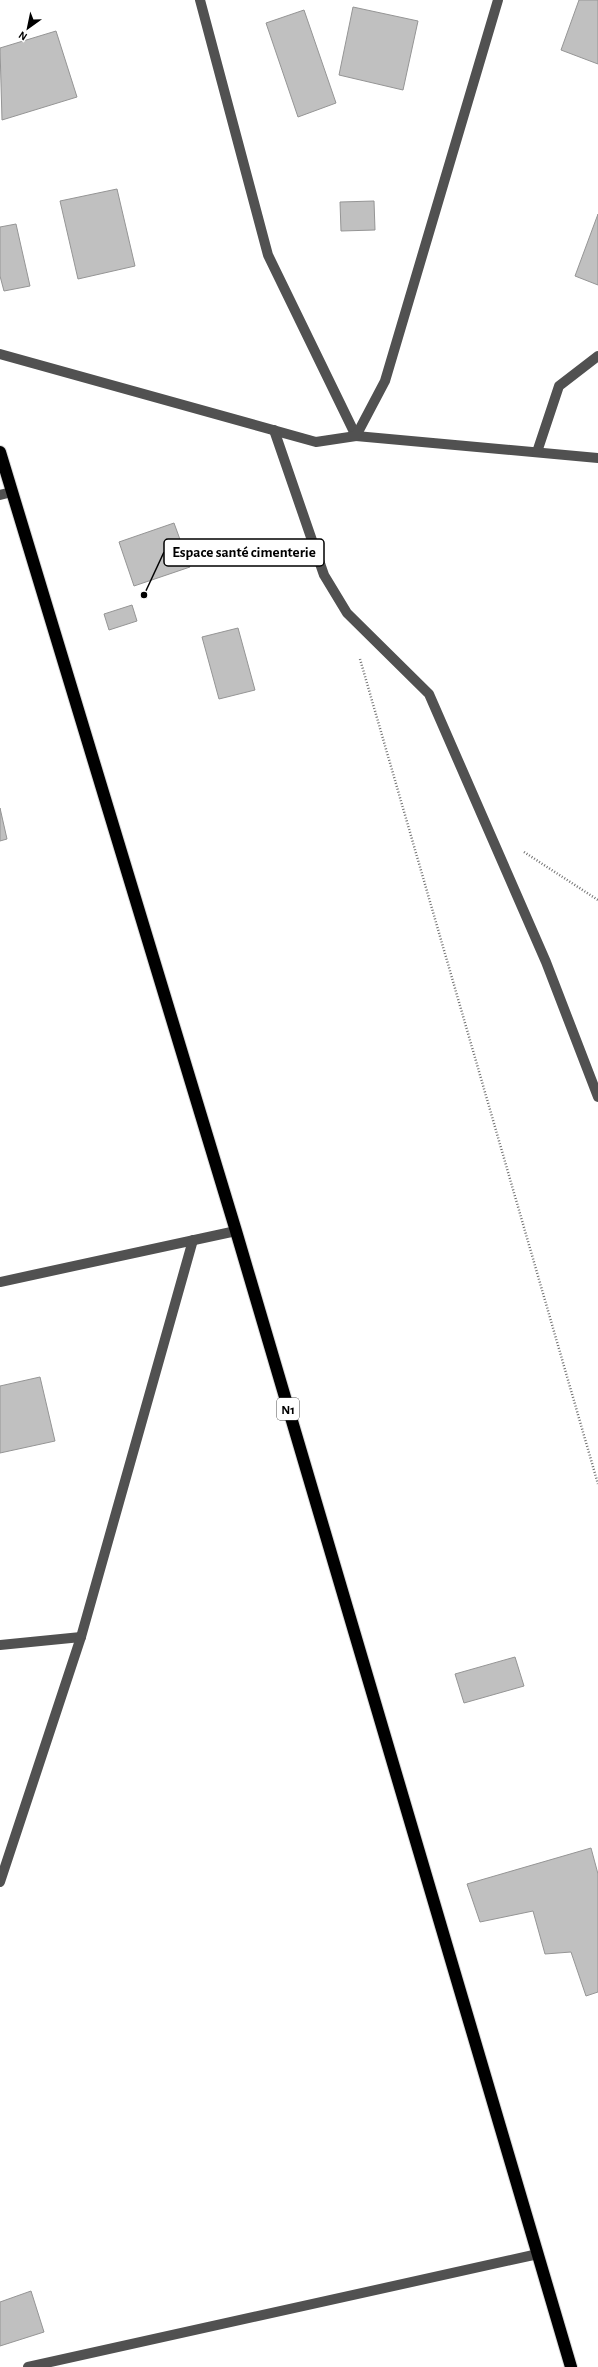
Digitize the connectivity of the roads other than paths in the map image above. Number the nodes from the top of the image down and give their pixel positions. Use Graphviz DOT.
graph roads {
  1 [pos="200,0"];
  2 [pos="498,0"];
  3 [pos="0,354"];
  4 [pos="598,356"];
  5 [pos="274,430"];
  6 [pos="356,436"];
  7 [pos="0,452"];
  8 [pos="537,452"];
  9 [pos="598,458"];
  10 [pos="12,492"];
  11 [pos="0,496"];
  12 [pos="598,1097"];
  13 [pos="236,1231"];
  14 [pos="193,1240"];
  15 [pos="0,1282"];
  16 [pos="81,1637"];
  17 [pos="0,1645"];
  18 [pos="0,1882"];
  19 [pos="538,2254"];
  20 [pos="28,2367"];
  21 [pos="571,2367"];
  1 -- 6 [label="street"];
  2 -- 6 [label="street"];
  3 -- 5 [label="street"];
  4 -- 8 [label="street"];
  5 -- 6 [label="street"];
  5 -- 12 [label="street"];
  6 -- 8 [label="street"];
  7 -- 10 [label="highway, N1"];
  8 -- 9 [label="street"];
  10 -- 11 [label="street"];
  10 -- 13 [label="highway, N1"];
  13 -- 14 [label="street"];
  13 -- 19 [label="highway, N1"];
  14 -- 15 [label="street"];
  14 -- 16 [label="street"];
  16 -- 17 [label="street"];
  16 -- 18 [label="street"];
  19 -- 20 [label="street"];
  19 -- 21 [label="highway, N1"];
}
